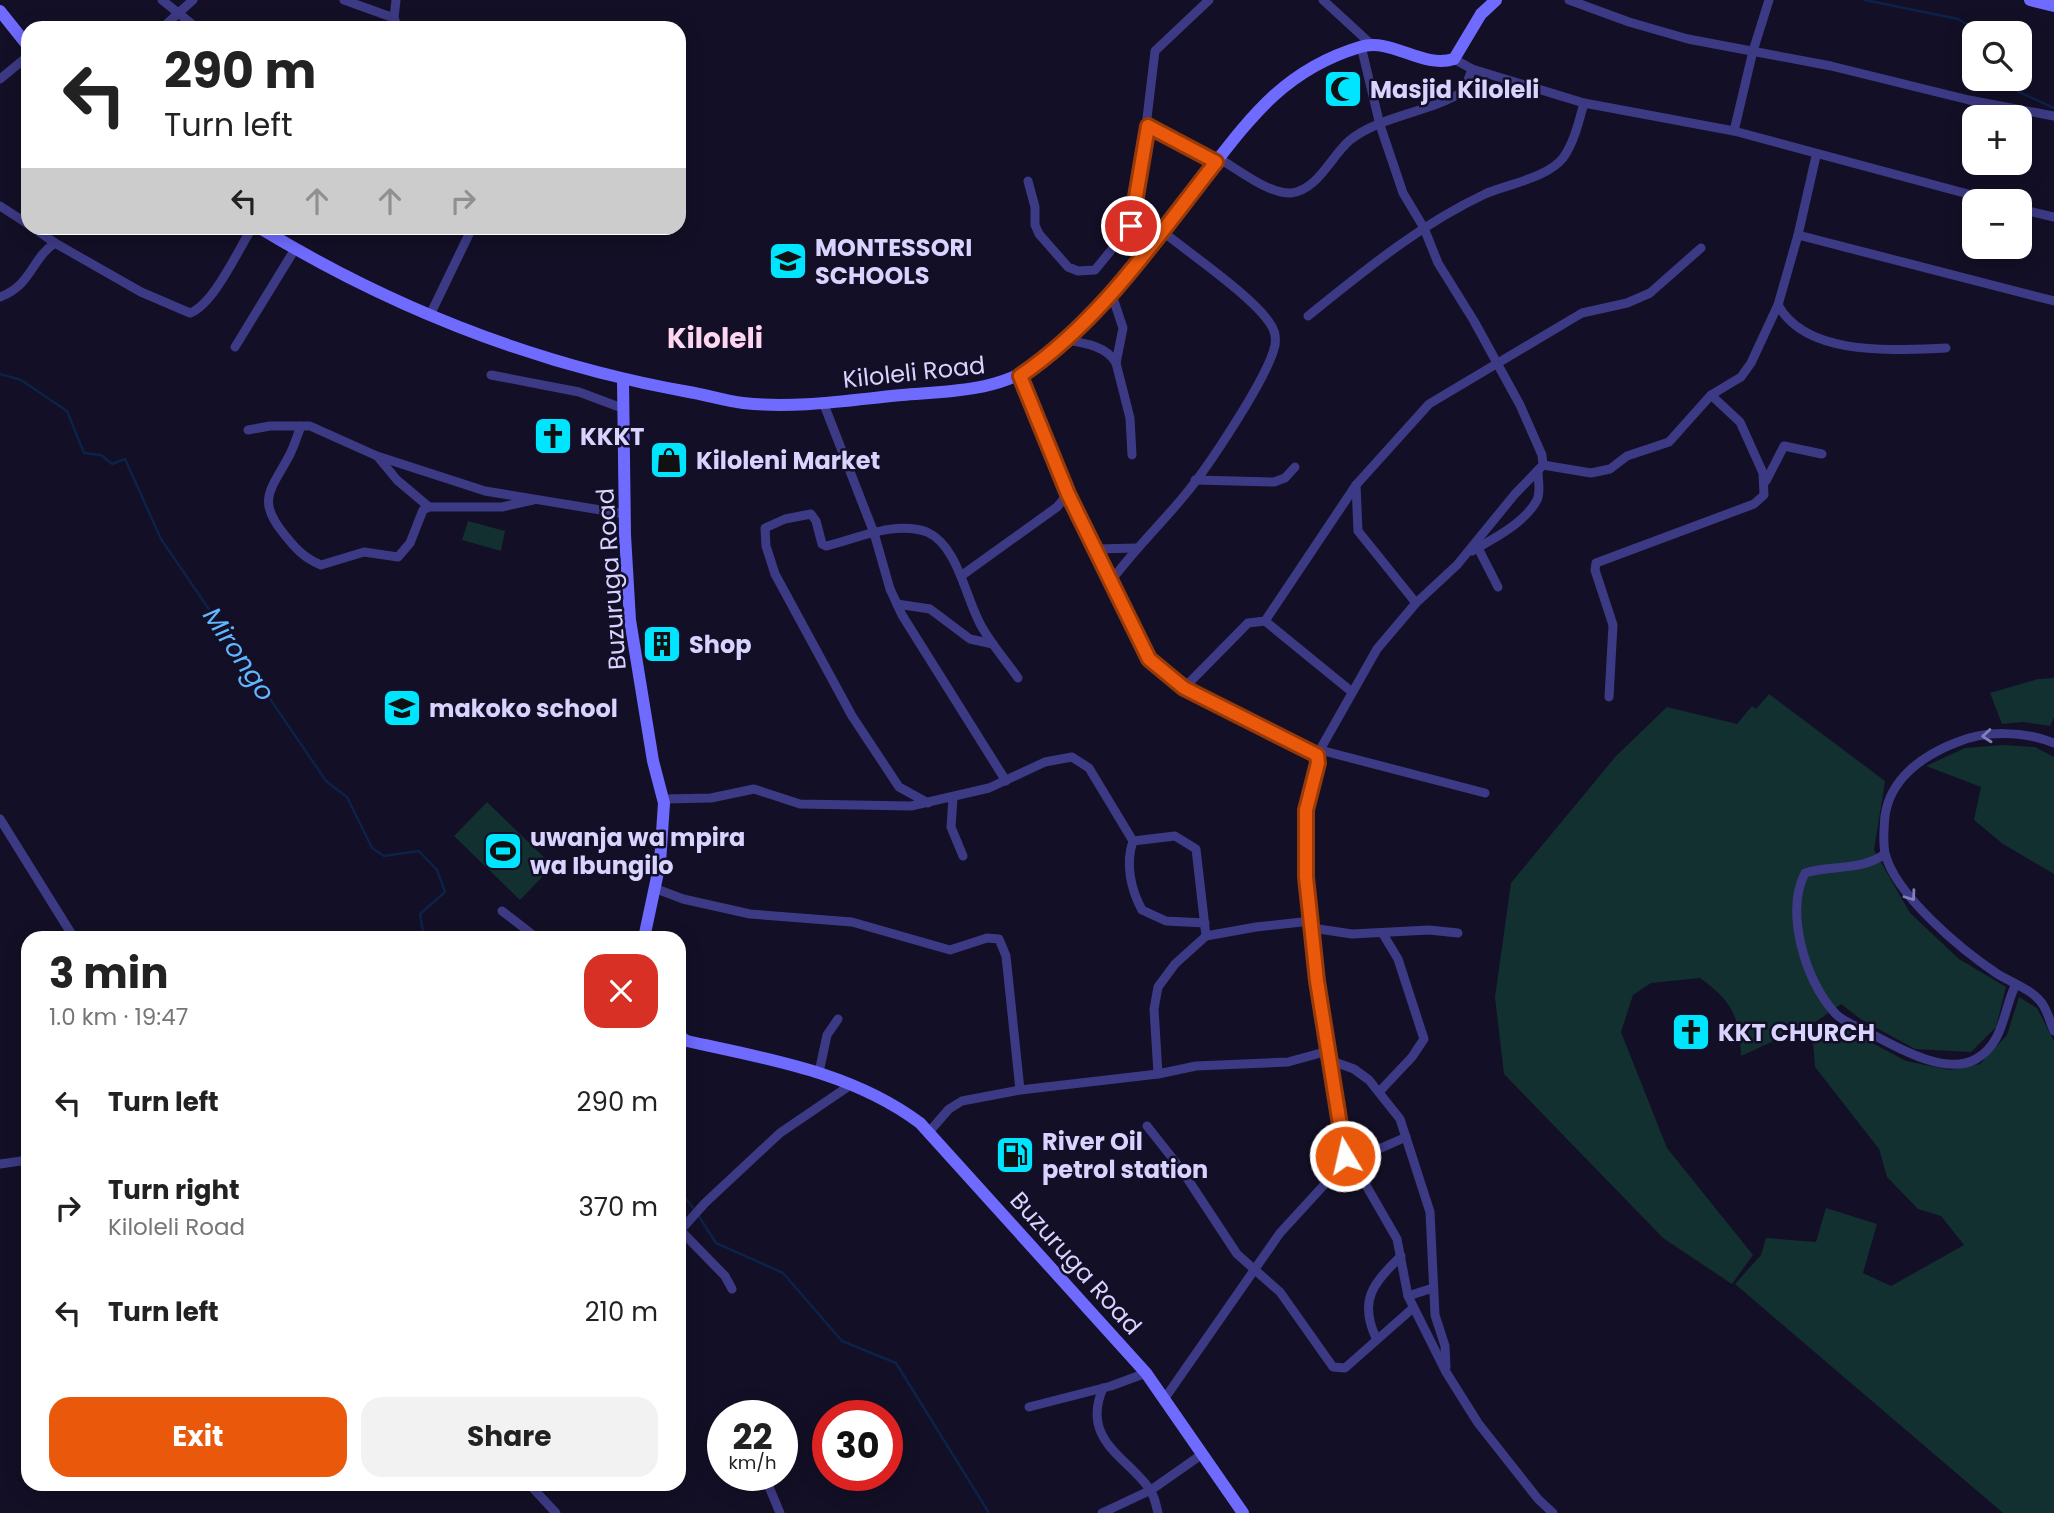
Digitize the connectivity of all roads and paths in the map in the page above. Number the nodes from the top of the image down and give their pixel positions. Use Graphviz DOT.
graph roads {
  1 [pos="162,0"];
  2 [pos="193,0"];
  3 [pos="344,0"];
  4 [pos="396,0"];
  5 [pos="1209,0"];
  6 [pos="1323,0"];
  7 [pos="1496,0"];
  8 [pos="1569,0"];
  9 [pos="1769,0"];
  10 [pos="2030,0"];
  11 [pos="2054,6"];
  12 [pos="0,11"];
  13 [pos="179,12"];
  14 [pos="394,18"];
  15 [pos="169,21"];
  16 [pos="189,21"];
  17 [pos="395,21"];
  18 [pos="21,37"];
  19 [pos="1366,45"];
  20 [pos="1753,51"];
  21 [pos="1454,60"];
  22 [pos="21,62"];
  23 [pos="1472,69"];
  24 [pos="0,79"];
  25 [pos="1584,103"];
  26 [pos="2054,116"];
  27 [pos="1380,125"];
  28 [pos="1148,126"];
  29 [pos="1734,131"];
  30 [pos="1816,156"];
  31 [pos="1217,160"];
  32 [pos="1028,181"];
  33 [pos="1962,193"];
  34 [pos="0,206"];
  35 [pos="2032,212"];
  36 [pos="2054,218"];
  37 [pos="21,220"];
  38 [pos="1424,228"];
  39 [pos="1162,231"];
  40 [pos="44,235"];
  41 [pos="248,235"];
  42 [pos="272,235"];
  43 [pos="469,235"];
  44 [pos="1798,235"];
  45 [pos="55,243"];
  46 [pos="1701,248"];
  47 [pos="295,249"];
  48 [pos="1112,295"];
  49 [pos="0,297"];
  50 [pos="2054,302"];
  51 [pos="1777,304"];
  52 [pos="430,314"];
  53 [pos="1308,316"];
  54 [pos="1066,340"];
  55 [pos="235,347"];
  56 [pos="1945,348"];
  57 [pos="1116,363"];
  58 [pos="1496,364"];
  59 [pos="491,374"];
  60 [pos="1020,376"];
  61 [pos="623,380"];
  62 [pos="1711,395"];
  63 [pos="823,402"];
  64 [pos="622,408"];
  65 [pos="301,426"];
  66 [pos="248,430"];
  67 [pos="1822,454"];
  68 [pos="1132,455"];
  69 [pos="377,456"];
  70 [pos="1295,467"];
  71 [pos="1541,469"];
  72 [pos="1195,480"];
  73 [pos="1765,481"];
  74 [pos="1356,485"];
  75 [pos="1068,494"];
  76 [pos="533,500"];
  77 [pos="429,507"];
  78 [pos="625,514"];
  79 [pos="874,533"];
  80 [pos="1136,548"];
  81 [pos="1478,548"];
  82 [pos="1097,549"];
  83 [pos="1466,554"];
  84 [pos="961,576"];
  85 [pos="1111,581"];
  86 [pos="1498,587"];
  87 [pos="1416,603"];
  88 [pos="897,604"];
  89 [pos="1265,621"];
  90 [pos="993,644"];
  91 [pos="1018,678"];
  92 [pos="1184,688"];
  93 [pos="1352,692"];
  94 [pos="1609,697"];
  95 [pos="2054,743"];
  96 [pos="1319,753"];
  97 [pos="1006,781"];
  98 [pos="1485,793"];
  99 [pos="953,797"];
  100 [pos="664,799"];
  101 [pos="928,803"];
  102 [pos="0,819"];
  103 [pos="1133,841"];
  104 [pos="1885,854"];
  105 [pos="963,856"];
  106 [pos="654,888"];
  107 [pos="502,911"];
  108 [pos="1205,923"];
  109 [pos="1312,925"];
  110 [pos="70,931"];
  111 [pos="528,931"];
  112 [pos="645,931"];
  113 [pos="1458,933"];
  114 [pos="1383,934"];
  115 [pos="1206,936"];
  116 [pos="2015,986"];
  117 [pos="838,1020"];
  118 [pos="2054,1031"];
  119 [pos="686,1040"];
  120 [pos="1329,1056"];
  121 [pos="818,1072"];
  122 [pos="1158,1074"];
  123 [pos="852,1084"];
  124 [pos="1020,1090"];
  125 [pos="1380,1091"];
  126 [pos="1147,1126"];
  127 [pos="929,1132"];
  128 [pos="1406,1137"];
  129 [pos="1349,1159"];
  130 [pos="21,1161"];
  131 [pos="0,1164"];
  132 [pos="686,1224"];
  133 [pos="686,1238"];
  134 [pos="1401,1255"];
  135 [pos="1255,1270"];
  136 [pos="1433,1288"];
  137 [pos="732,1289"];
  138 [pos="1408,1296"];
  139 [pos="1413,1308"];
  140 [pos="1376,1338"];
  141 [pos="1146,1373"];
  142 [pos="1446,1373"];
  143 [pos="1103,1388"];
  144 [pos="1165,1398"];
  145 [pos="1029,1407"];
  146 [pos="1201,1455"];
  147 [pos="1151,1490"];
  148 [pos="536,1491"];
  149 [pos="770,1491"];
  150 [pos="556,1513"];
  151 [pos="779,1513"];
  152 [pos="1102,1513"];
  153 [pos="1158,1513"];
  154 [pos="1243,1513"];
  155 [pos="1553,1513"];
  1 -- 13 [label="street"];
  2 -- 13 [label="street"];
  3 -- 14 [label="street"];
  4 -- 14 [label="street"];
  5 -- 28 [label="street"];
  6 -- 19 [label="street"];
  7 -- 21 [label="main road"];
  8 -- 20 [label="street"];
  9 -- 20 [label="street"];
  10 -- 11 [label="main road"];
  12 -- 18 [label="main road"];
  13 -- 15 [label="street"];
  13 -- 16 [label="street"];
  14 -- 17 [label="street"];
  19 -- 21 [label="main road"];
  19 -- 27 [label="street"];
  19 -- 31 [label="main road, Kiloleli Road"];
  20 -- 26 [label="street"];
  20 -- 29 [label="street"];
  21 -- 23 [label="street"];
  22 -- 24 [label="street"];
  23 -- 25 [label="street"];
  23 -- 27 [label="street"];
  25 -- 29 [label="street"];
  25 -- 38 [label="street"];
  27 -- 31 [label="street"];
  27 -- 38 [label="street"];
  28 -- 31 [label="street"];
  28 -- 32 [label="street"];
  29 -- 30 [label="street"];
  30 -- 33 [label="street"];
  30 -- 44 [label="street"];
  31 -- 39 [label="main road, Kiloleli Road"];
  34 -- 37 [label="street"];
  35 -- 36 [label="street"];
  38 -- 53 [label="street"];
  38 -- 58 [label="street"];
  39 -- 48 [label="main road, Kiloleli Road"];
  39 -- 72 [label="street"];
  40 -- 45 [label="street"];
  41 -- 45 [label="street"];
  42 -- 47 [label="main road, Kiloleli Road"];
  43 -- 52 [label="street"];
  44 -- 50 [label="street"];
  44 -- 51 [label="street"];
  45 -- 49 [label="street"];
  46 -- 58 [label="street"];
  47 -- 52 [label="main road, Kiloleli Road"];
  47 -- 55 [label="street"];
  48 -- 54 [label="main road, Kiloleli Road"];
  48 -- 57 [label="street"];
  51 -- 56 [label="street"];
  51 -- 62 [label="street"];
  52 -- 61 [label="main road, Kiloleli Road"];
  54 -- 57 [label="street"];
  54 -- 60 [label="main road, Kiloleli Road"];
  57 -- 68 [label="street"];
  58 -- 71 [label="street"];
  58 -- 74 [label="street"];
  59 -- 64 [label="street"];
  60 -- 63 [label="main road, Kiloleli Road"];
  60 -- 75 [label="street"];
  61 -- 63 [label="main road, Kiloleli Road"];
  61 -- 64 [label="main road, Buzuruga Road"];
  62 -- 71 [label="street"];
  62 -- 73 [label="street"];
  63 -- 79 [label="street"];
  64 -- 78 [label="main road, Buzuruga Road"];
  65 -- 66 [label="street"];
  65 -- 69 [label="street"];
  65 -- 77 [label="street"];
  67 -- 73 [label="street"];
  69 -- 76 [label="street"];
  69 -- 77 [label="street"];
  70 -- 72 [label="street"];
  71 -- 81 [label="street"];
  71 -- 83 [label="street"];
  72 -- 80 [label="street"];
  73 -- 94 [label="street"];
  74 -- 87 [label="street"];
  74 -- 89 [label="street"];
  75 -- 82 [label="street"];
  75 -- 84 [label="street"];
  76 -- 77 [label="street"];
  76 -- 78 [label="street"];
  78 -- 100 [label="main road, Buzuruga Road"];
  79 -- 84 [label="street"];
  79 -- 88 [label="street"];
  79 -- 101 [label="street"];
  80 -- 82 [label="street"];
  80 -- 85 [label="street"];
  81 -- 83 [label="street"];
  81 -- 86 [label="street"];
  82 -- 85 [label="street"];
  83 -- 87 [label="street"];
  84 -- 90 [label="street"];
  85 -- 92 [label="street"];
  87 -- 93 [label="street"];
  88 -- 90 [label="street"];
  88 -- 97 [label="street"];
  89 -- 92 [label="street"];
  89 -- 93 [label="street"];
  90 -- 91 [label="street"];
  92 -- 96 [label="street"];
  93 -- 96 [label="street"];
  95 -- 104 [label="street, one-way"];
  96 -- 98 [label="street"];
  96 -- 109 [label="street"];
  97 -- 99 [label="street"];
  97 -- 103 [label="street"];
  99 -- 101 [label="street"];
  99 -- 105 [label="street"];
  100 -- 101 [label="street"];
  100 -- 106 [label="main road, Buzuruga Road"];
  102 -- 110 [label="street"];
  103 -- 108 [label="street"];
  103 -- 108 [label="street"];
  104 -- 116 [label="street, one-way"];
  104 -- 116 [label="street"];
  106 -- 112 [label="main road, Buzuruga Road"];
  106 -- 124 [label="street"];
  107 -- 111 [label="street"];
  108 -- 115 [label="street"];
  109 -- 114 [label="street"];
  109 -- 115 [label="street"];
  109 -- 120 [label="street"];
  113 -- 114 [label="street"];
  114 -- 125 [label="street"];
  115 -- 122 [label="street"];
  116 -- 118 [label="street"];
  117 -- 121 [label="street"];
  119 -- 121 [label="main road, Buzuruga Road"];
  120 -- 122 [label="street"];
  120 -- 125 [label="street"];
  120 -- 129 [label="street"];
  121 -- 123 [label="main road, Buzuruga Road"];
  122 -- 124 [label="street"];
  123 -- 127 [label="main road, Buzuruga Road"];
  123 -- 132 [label="street"];
  124 -- 127 [label="street"];
  125 -- 128 [label="street"];
  126 -- 135 [label="street"];
  127 -- 141 [label="main road, Buzuruga Road"];
  128 -- 129 [label="street"];
  128 -- 136 [label="street"];
  129 -- 134 [label="street"];
  129 -- 135 [label="street"];
  130 -- 131 [label="street"];
  133 -- 137 [label="street"];
  134 -- 138 [label="street"];
  134 -- 140 [label="street"];
  135 -- 140 [label="street"];
  135 -- 144 [label="street"];
  136 -- 138 [label="street"];
  136 -- 142 [label="street"];
  138 -- 139 [label="street"];
  139 -- 140 [label="street"];
  139 -- 142 [label="street"];
  141 -- 143 [label="street"];
  141 -- 144 [label="main road, Buzuruga Road"];
  142 -- 155 [label="street"];
  143 -- 145 [label="street"];
  143 -- 147 [label="street"];
  144 -- 146 [label="main road, Buzuruga Road"];
  146 -- 147 [label="street"];
  146 -- 154 [label="main road, Buzuruga Road"];
  147 -- 152 [label="street"];
  147 -- 153 [label="street"];
  148 -- 150 [label="street"];
  149 -- 151 [label="street"];
}
